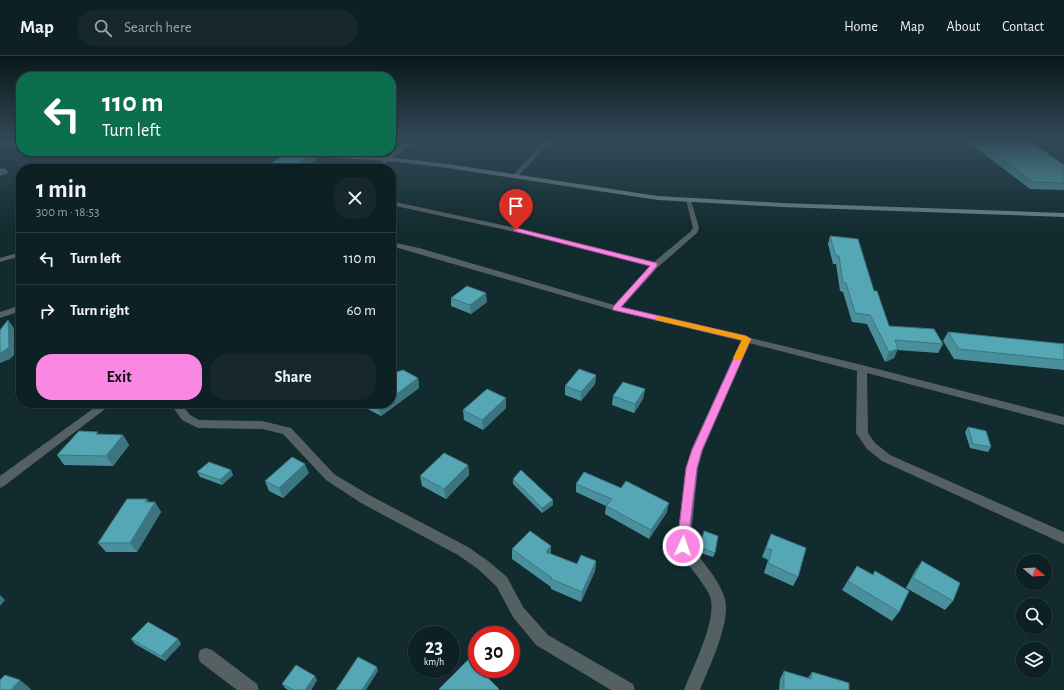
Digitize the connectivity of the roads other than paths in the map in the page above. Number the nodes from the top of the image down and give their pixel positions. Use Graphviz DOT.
graph roads {
  1 [pos="476,171"];
  2 [pos="521,171"];
  3 [pos="516,176"];
  4 [pos="688,200"];
  5 [pos="396,204"];
  6 [pos="1064,215"];
  7 [pos="396,245"];
  8 [pos="16,255"];
  9 [pos="0,260"];
  10 [pos="655,265"];
  11 [pos="616,308"];
  12 [pos="16,310"];
  13 [pos="0,315"];
  14 [pos="746,339"];
  15 [pos="862,368"];
  16 [pos="101,408"];
  17 [pos="178,408"];
  18 [pos="1064,421"];
  19 [pos="0,483"];
  20 [pos="1064,538"];
  21 [pos="206,656"];
  22 [pos="252,690"];
  23 [pos="627,690"];
  24 [pos="692,690"];
  1 -- 3 [label="street"];
  2 -- 3 [label="street"];
  3 -- 4 [label="street"];
  4 -- 6 [label="street"];
  4 -- 10 [label="street"];
  5 -- 10 [label="street"];
  7 -- 11 [label="street"];
  8 -- 9 [label="street"];
  10 -- 11 [label="street"];
  11 -- 14 [label="street"];
  12 -- 13 [label="street"];
  14 -- 15 [label="street"];
  14 -- 24 [label="street"];
  15 -- 18 [label="street"];
  15 -- 20 [label="street"];
  16 -- 19 [label="street"];
  17 -- 23 [label="street"];
  21 -- 22 [label="street"];
}
